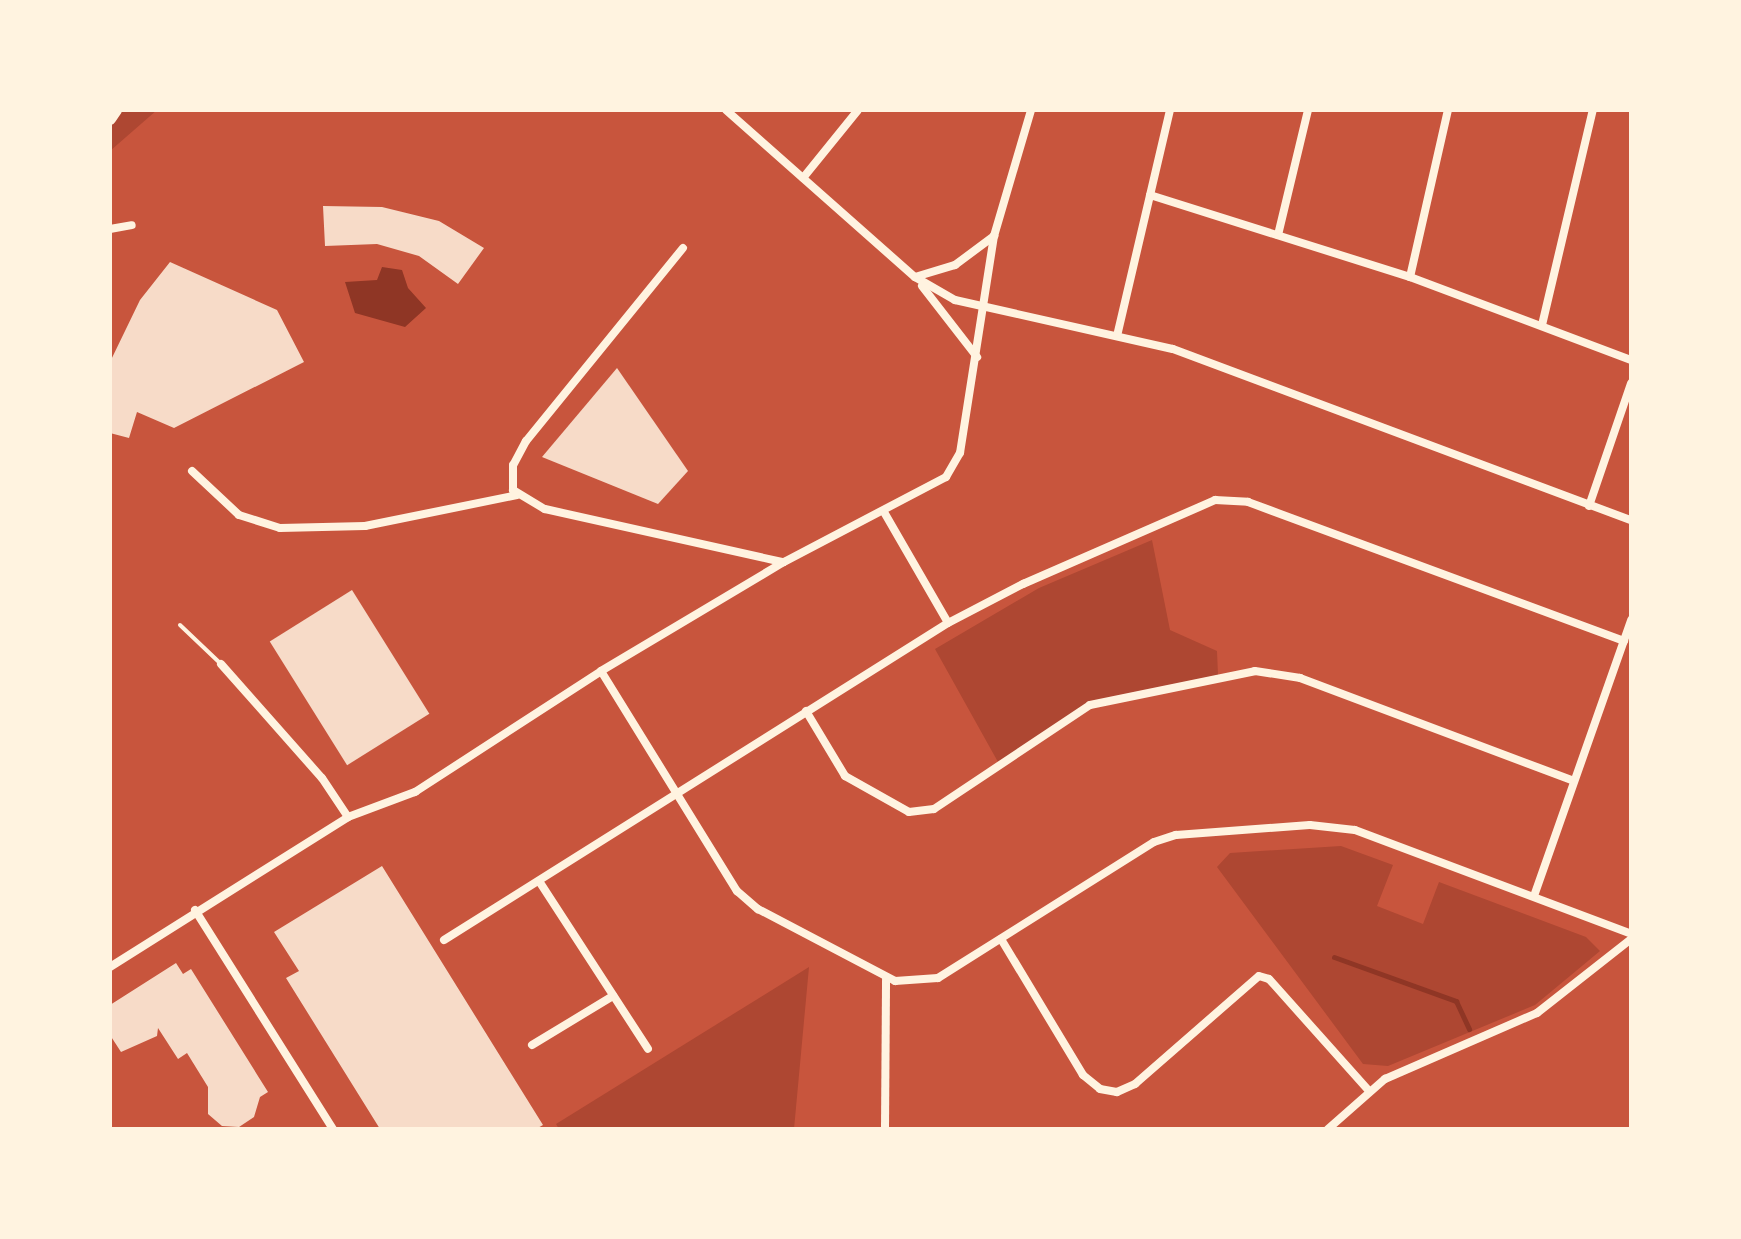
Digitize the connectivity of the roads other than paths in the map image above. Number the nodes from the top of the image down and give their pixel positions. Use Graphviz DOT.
graph roads {
  1 [pos="116,110"];
  2 [pos="726,110"];
  3 [pos="858,110"];
  4 [pos="1031,110"];
  5 [pos="1170,110"];
  6 [pos="1308,110"];
  7 [pos="1448,110"];
  8 [pos="1593,110"];
  9 [pos="110,119"];
  10 [pos="803,178"];
  11 [pos="1150,195"];
  12 [pos="132,225"];
  13 [pos="111,230"];
  14 [pos="1278,235"];
  15 [pos="994,236"];
  16 [pos="683,248"];
  17 [pos="915,277"];
  18 [pos="1410,277"];
  19 [pos="983,310"];
  20 [pos="1542,325"];
  21 [pos="1117,336"];
  22 [pos="978,358"];
  23 [pos="1631,360"];
  24 [pos="1631,383"];
  25 [pos="192,471"];
  26 [pos="517,495"];
  27 [pos="1589,506"];
  28 [pos="884,512"];
  29 [pos="1631,520"];
  30 [pos="784,562"];
  31 [pos="1631,620"];
  32 [pos="948,623"];
  33 [pos="180,625"];
  34 [pos="1624,641"];
  35 [pos="221,664"];
  36 [pos="601,671"];
  37 [pos="806,711"];
  38 [pos="1572,780"];
  39 [pos="675,792"];
  40 [pos="348,817"];
  41 [pos="539,881"];
  42 [pos="1534,896"];
  43 [pos="195,910"];
  44 [pos="1631,937"];
  45 [pos="1001,939"];
  46 [pos="444,940"];
  47 [pos="110,967"];
  48 [pos="886,977"];
  49 [pos="613,996"];
  50 [pos="532,1045"];
  51 [pos="648,1049"];
  52 [pos="1369,1091"];
  53 [pos="333,1129"];
  54 [pos="885,1129"];
  55 [pos="1328,1129"];
  1 -- 9 [label="main road"];
  2 -- 10 [label="street"];
  3 -- 10 [label="street"];
  4 -- 15 [label="street"];
  5 -- 11 [label="street"];
  6 -- 14 [label="street"];
  7 -- 18 [label="street"];
  8 -- 20 [label="street"];
  10 -- 17 [label="street"];
  11 -- 14 [label="street"];
  11 -- 21 [label="street"];
  12 -- 13 [label="street"];
  14 -- 18 [label="street"];
  15 -- 17 [label="street"];
  15 -- 19 [label="street"];
  16 -- 26 [label="street"];
  17 -- 19 [label="street"];
  17 -- 22 [label="street"];
  18 -- 20 [label="street"];
  19 -- 21 [label="street"];
  19 -- 22 [label="street"];
  20 -- 23 [label="street"];
  21 -- 27 [label="street"];
  22 -- 28 [label="street"];
  24 -- 27 [label="street"];
  25 -- 26 [label="street"];
  26 -- 30 [label="street"];
  27 -- 29 [label="street"];
  28 -- 30 [label="street"];
  28 -- 32 [label="street"];
  30 -- 36 [label="street"];
  31 -- 34 [label="street"];
  32 -- 34 [label="street"];
  32 -- 37 [label="street"];
  33 -- 35 [label="lane"];
  34 -- 38 [label="street"];
  35 -- 40 [label="street"];
  36 -- 39 [label="street"];
  36 -- 40 [label="street"];
  37 -- 38 [label="street"];
  37 -- 39 [label="street"];
  38 -- 42 [label="street"];
  39 -- 41 [label="street"];
  39 -- 48 [label="street"];
  40 -- 43 [label="street"];
  41 -- 46 [label="street"];
  41 -- 49 [label="street"];
  42 -- 44 [label="street"];
  42 -- 45 [label="street"];
  43 -- 47 [label="street"];
  43 -- 53 [label="street"];
  44 -- 52 [label="street"];
  45 -- 48 [label="street"];
  45 -- 52 [label="street"];
  48 -- 54 [label="street"];
  49 -- 50 [label="street"];
  49 -- 51 [label="street"];
  52 -- 55 [label="street"];
}
